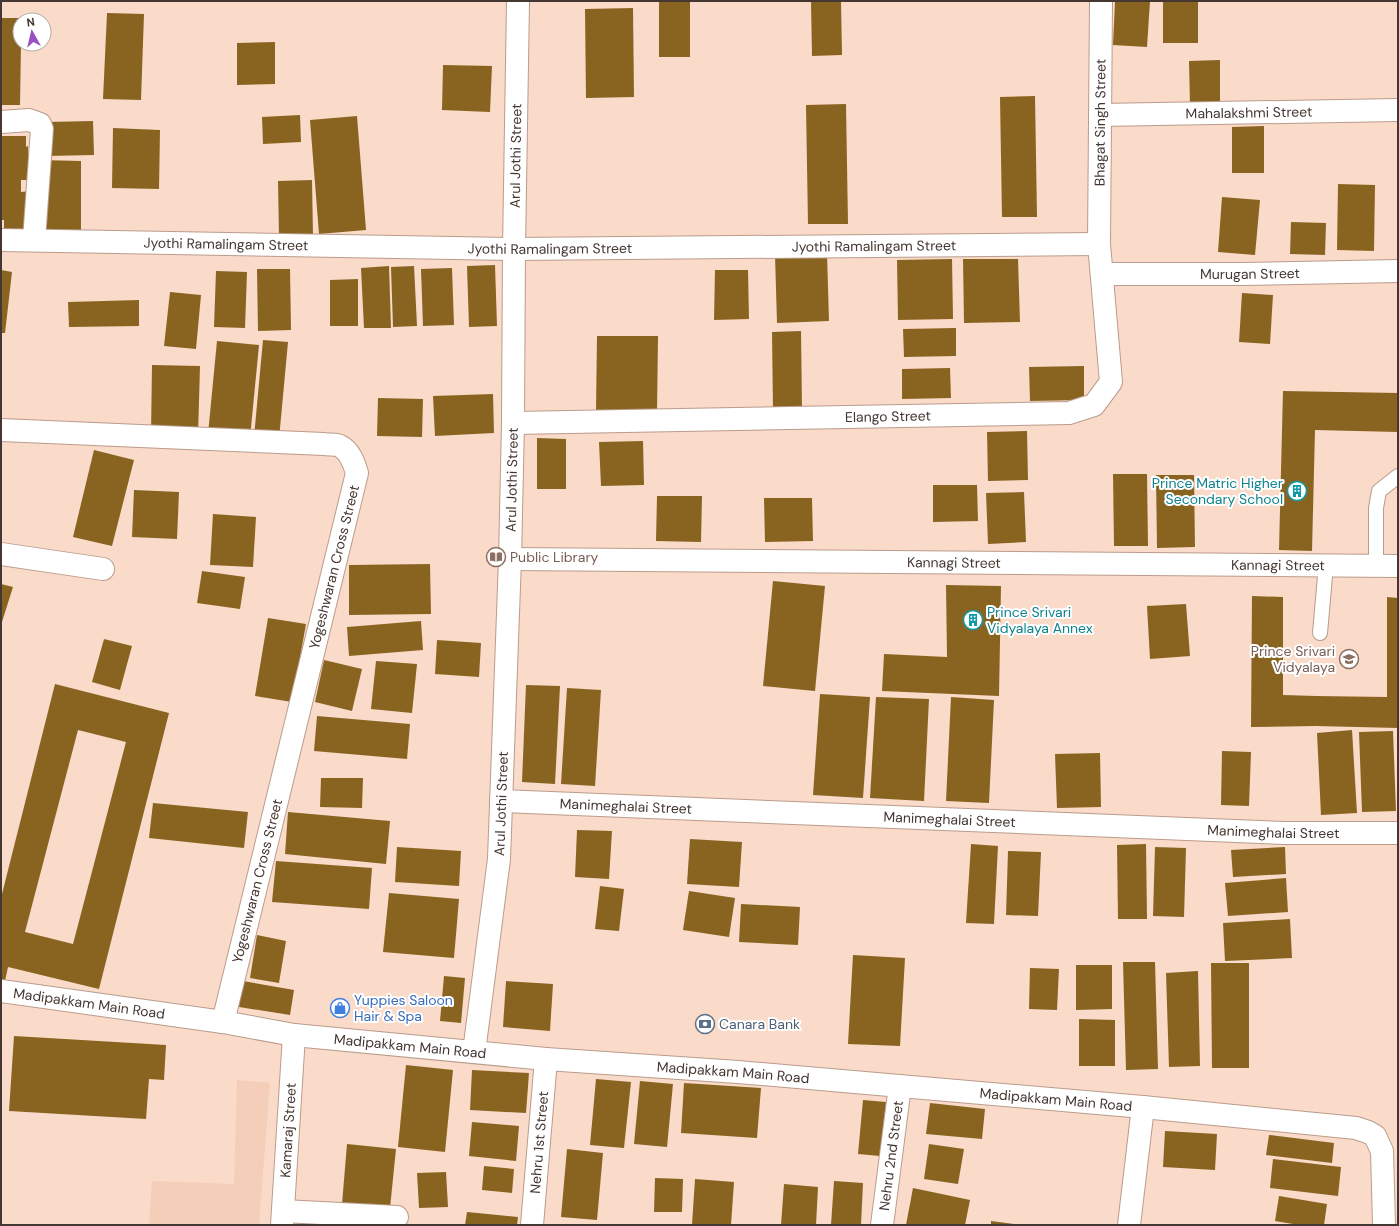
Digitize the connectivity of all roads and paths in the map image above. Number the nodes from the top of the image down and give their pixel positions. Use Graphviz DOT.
graph roads {
  1 [pos="518,1"];
  2 [pos="1101,1"];
  3 [pos="1398,110"];
  4 [pos="1100,115"];
  5 [pos="1,122"];
  6 [pos="1,240"];
  7 [pos="34,240"];
  8 [pos="1100,244"];
  9 [pos="514,249"];
  10 [pos="1398,271"];
  11 [pos="1102,274"];
  12 [pos="513,423"];
  13 [pos="1,430"];
  14 [pos="1398,476"];
  15 [pos="1,554"];
  16 [pos="510,559"];
  17 [pos="1326,565"];
  18 [pos="1376,566"];
  19 [pos="1398,566"];
  20 [pos="103,569"];
  21 [pos="1320,633"];
  22 [pos="502,801"];
  23 [pos="1398,833"];
  24 [pos="1,991"];
  25 [pos="223,1022"];
  26 [pos="294,1035"];
  27 [pos="474,1052"];
  28 [pos="546,1059"];
  29 [pos="900,1086"];
  30 [pos="1143,1107"];
  31 [pos="282,1218"];
  32 [pos="397,1218"];
  33 [pos="1389,1220"];
  34 [pos="532,1225"];
  35 [pos="882,1225"];
  36 [pos="1129,1225"];
  1 -- 9 [label="street, Arul Jothi Street"];
  2 -- 4 [label="street, Bhagat Singh Street"];
  3 -- 4 [label="street, Mahalakshmi Street"];
  4 -- 8 [label="street, Bhagat Singh Street"];
  5 -- 7 [label="street"];
  6 -- 7 [label="street, Jyothi Ramalingam Street"];
  7 -- 9 [label="street, Jyothi Ramalingam Street"];
  8 -- 9 [label="street, Jyothi Ramalingam Street"];
  8 -- 11 [label="street, Elango Street"];
  9 -- 12 [label="street, Arul Jothi Street"];
  10 -- 11 [label="street, Murugan Street"];
  11 -- 12 [label="street, Elango Street"];
  12 -- 16 [label="street, Arul Jothi Street"];
  13 -- 25 [label="street, Yogeshwaran Cross Street"];
  14 -- 18 [label="lane"];
  15 -- 20 [label="street"];
  16 -- 17 [label="street, Kannagi Street"];
  16 -- 22 [label="street, Arul Jothi Street"];
  17 -- 18 [label="street, Kannagi Street"];
  17 -- 21 [label="lane"];
  18 -- 19 [label="street, Kannagi Street"];
  22 -- 23 [label="street, Manimeghalai Street"];
  22 -- 27 [label="street, Arul Jothi Street"];
  24 -- 25 [label="street, Madipakkam Main Road"];
  25 -- 26 [label="street, Madipakkam Main Road"];
  26 -- 27 [label="street, Madipakkam Main Road"];
  26 -- 31 [label="street, Kamaraj Street"];
  27 -- 28 [label="street, Madipakkam Main Road"];
  28 -- 29 [label="street, Madipakkam Main Road"];
  28 -- 34 [label="street, Nehru 1st Street"];
  29 -- 30 [label="street, Madipakkam Main Road"];
  29 -- 35 [label="street, Nehru 2nd Street"];
  30 -- 33 [label="street, Madipakkam Main Road"];
  30 -- 36 [label="street"];
  31 -- 32 [label="street"];
}
